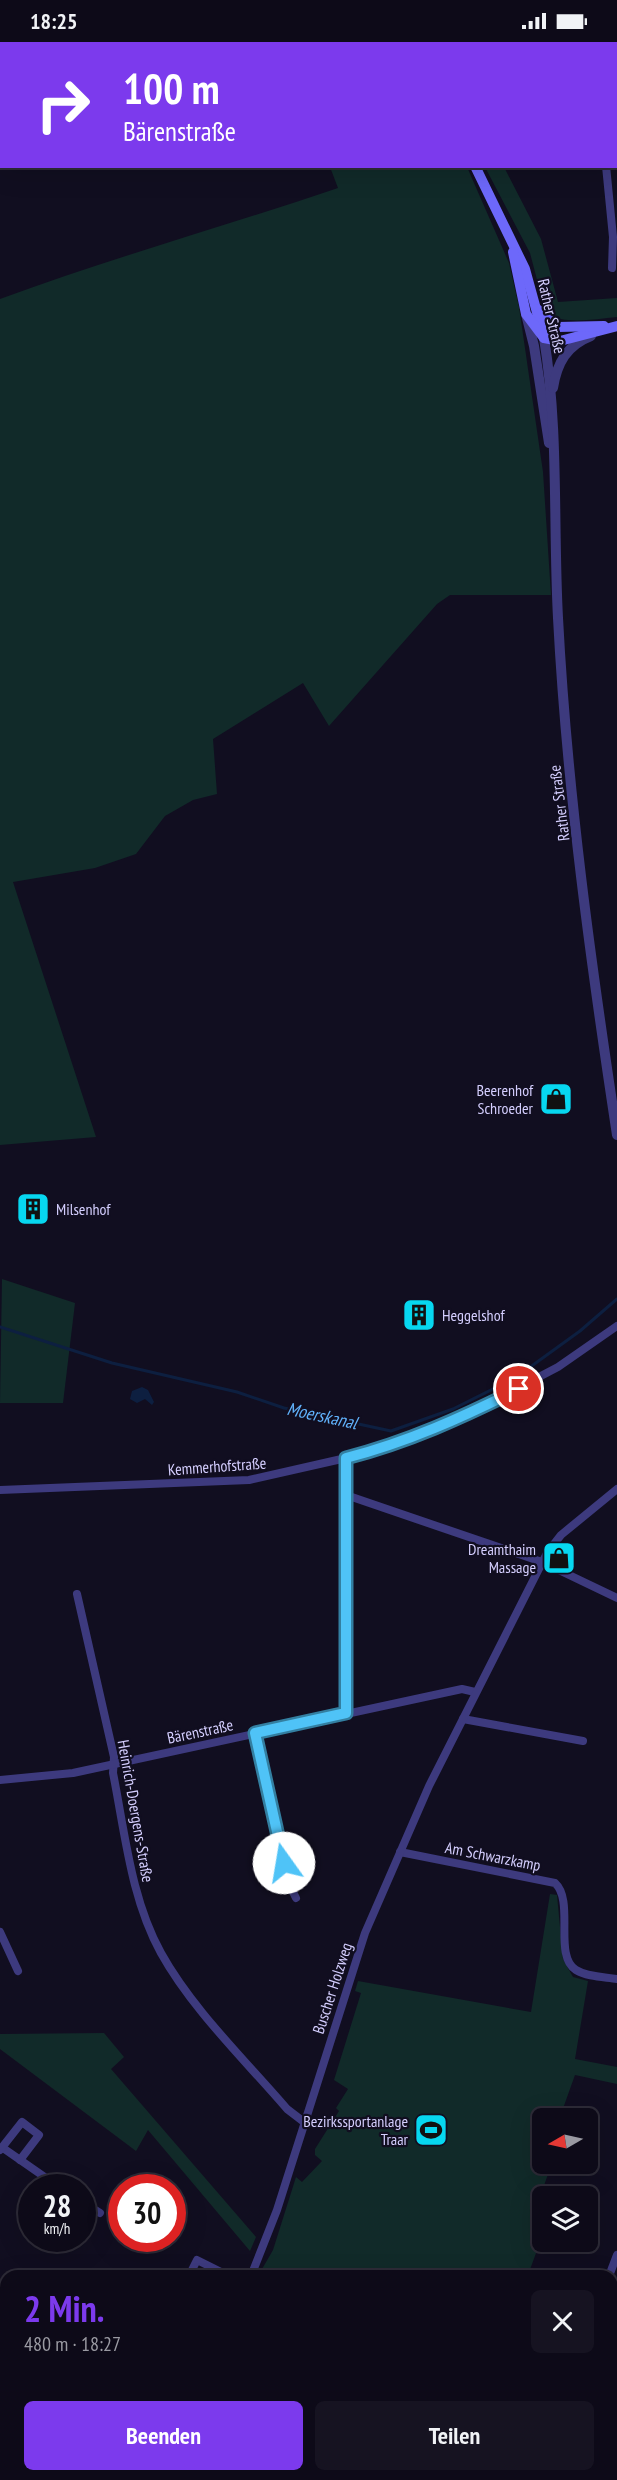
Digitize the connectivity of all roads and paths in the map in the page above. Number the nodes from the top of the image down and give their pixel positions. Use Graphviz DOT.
graph roads {
  1 [pos="475,168"];
  2 [pos="606,168"];
  3 [pos="612,268"];
  4 [pos="531,311"];
  5 [pos="617,326"];
  6 [pos="558,327"];
  7 [pos="542,335"];
  8 [pos="534,346"];
  9 [pos="552,397"];
  10 [pos="553,466"];
  11 [pos="617,1135"];
  12 [pos="617,1326"];
  13 [pos="346,1458"];
  14 [pos="617,1489"];
  15 [pos="0,1490"];
  16 [pos="346,1495"];
  17 [pos="542,1562"];
  18 [pos="77,1594"];
  19 [pos="617,1598"];
  20 [pos="475,1692"];
  21 [pos="346,1713"];
  22 [pos="463,1719"];
  23 [pos="255,1733"];
  24 [pos="583,1741"];
  25 [pos="113,1764"];
  26 [pos="0,1780"];
  27 [pos="400,1852"];
  28 [pos="296,1898"];
  29 [pos="0,1932"];
  30 [pos="18,1971"];
  31 [pos="617,1979"];
  32 [pos="304,2122"];
  33 [pos="2,2149"];
  34 [pos="20,2160"];
  35 [pos="40,2174"];
  36 [pos="96,2211"];
  37 [pos="100,2213"];
  38 [pos="617,2255"];
  39 [pos="192,2270"];
  40 [pos="217,2270"];
  41 [pos="253,2270"];
  42 [pos="611,2270"];
  1 -- 4 [label="main road, Rather Straße"];
  2 -- 3 [label="street"];
  4 -- 6 [label="main road"];
  4 -- 7 [label="main road, Rather Straße"];
  4 -- 8 [label="street, Rather Straße"];
  5 -- 6 [label="main road"];
  5 -- 7 [label="main road"];
  5 -- 9 [label="street, Rather Straße"];
  6 -- 7 [label="main road"];
  7 -- 8 [label="street, Rather Straße"];
  7 -- 9 [label="street, Rather Straße"];
  8 -- 10 [label="street, Rather Straße"];
  9 -- 10 [label="street, Rather Straße"];
  10 -- 11 [label="street, Rather Straße"];
  12 -- 13 [label="street, Kemmerhofstraße"];
  13 -- 15 [label="street, Kemmerhofstraße"];
  13 -- 16 [label="street"];
  14 -- 17 [label="street, Buscher Holzweg"];
  16 -- 17 [label="street"];
  16 -- 21 [label="street"];
  17 -- 19 [label="street"];
  17 -- 20 [label="street, Buscher Holzweg"];
  18 -- 25 [label="street, Heinrich-Doergens-Straße"];
  20 -- 21 [label="street, Bärenstraße"];
  20 -- 22 [label="street, Buscher Holzweg"];
  21 -- 23 [label="street, Bärenstraße"];
  22 -- 24 [label="street"];
  22 -- 27 [label="street, Buscher Holzweg"];
  23 -- 25 [label="street, Bärenstraße"];
  23 -- 28 [label="street"];
  25 -- 26 [label="street, Bärenstraße"];
  25 -- 32 [label="street, Heinrich-Doergens-Straße"];
  27 -- 31 [label="street, Am Schwarzkamp"];
  27 -- 32 [label="street, Buscher Holzweg"];
  29 -- 30 [label="street"];
  32 -- 41 [label="street, Buscher Holzweg"];
  33 -- 34 [label="street"];
  33 -- 34 [label="street"];
  34 -- 35 [label="street"];
  36 -- 37 [label="street"];
  38 -- 42 [label="street"];
  39 -- 40 [label="street"];
}
